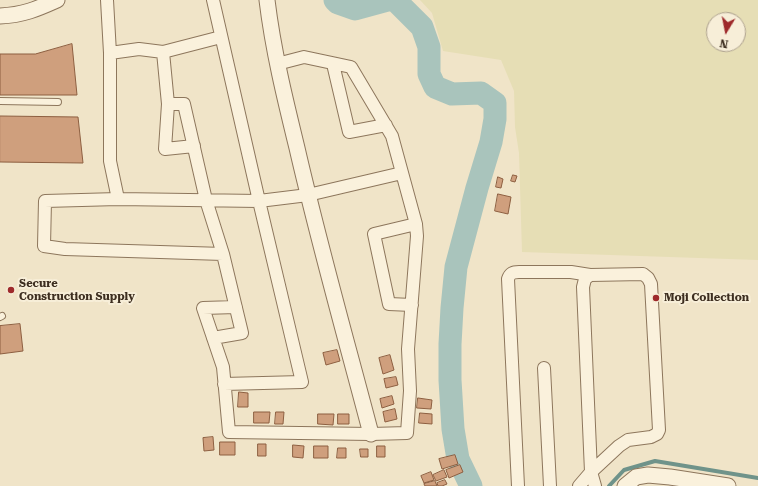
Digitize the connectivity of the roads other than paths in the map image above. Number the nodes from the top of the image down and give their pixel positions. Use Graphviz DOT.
graph roads {
  1 [pos="57,0"];
  2 [pos="107,0"];
  3 [pos="213,0"];
  4 [pos="267,0"];
  5 [pos="41,3"];
  6 [pos="0,16"];
  7 [pos="221,37"];
  8 [pos="163,52"];
  9 [pos="110,53"];
  10 [pos="277,64"];
  11 [pos="333,64"];
  12 [pos="0,101"];
  13 [pos="58,102"];
  14 [pos="168,104"];
  15 [pos="386,125"];
  16 [pos="194,146"];
  17 [pos="402,173"];
  18 [pos="308,195"];
  19 [pos="118,199"];
  20 [pos="206,200"];
  21 [pos="259,201"];
  22 [pos="416,224"];
  23 [pos="223,254"];
  24 [pos="590,275"];
  25 [pos="412,305"];
  26 [pos="236,307"];
  27 [pos="213,338"];
  28 [pos="544,368"];
  29 [pos="224,384"];
  30 [pos="371,434"];
  31 [pos="591,472"];
  32 [pos="518,486"];
  33 [pos="550,486"];
  34 [pos="579,486"];
  35 [pos="595,486"];
  36 [pos="625,486"];
  37 [pos="728,486"];
  1 -- 5 [label="street"];
  2 -- 9 [label="street"];
  3 -- 7 [label="street"];
  4 -- 10 [label="street"];
  5 -- 6 [label="street"];
  7 -- 8 [label="street"];
  7 -- 21 [label="street"];
  8 -- 9 [label="street"];
  8 -- 14 [label="street"];
  9 -- 19 [label="street"];
  10 -- 11 [label="street"];
  10 -- 18 [label="street"];
  11 -- 15 [label="street"];
  11 -- 15 [label="street"];
  12 -- 13 [label="lane"];
  14 -- 16 [label="street"];
  14 -- 16 [label="street"];
  15 -- 17 [label="street"];
  16 -- 20 [label="street"];
  17 -- 18 [label="street"];
  17 -- 22 [label="street"];
  18 -- 21 [label="street"];
  18 -- 30 [label="street"];
  19 -- 20 [label="street"];
  19 -- 23 [label="street"];
  20 -- 21 [label="street"];
  20 -- 23 [label="street"];
  21 -- 29 [label="street"];
  22 -- 25 [label="street"];
  22 -- 25 [label="street"];
  23 -- 26 [label="street"];
  24 -- 31 [label="street"];
  24 -- 31 [label="street"];
  24 -- 32 [label="street"];
  25 -- 30 [label="street"];
  26 -- 27 [label="street"];
  26 -- 27 [label="street"];
  27 -- 29 [label="street"];
  28 -- 33 [label="street"];
  29 -- 30 [label="street"];
  31 -- 34 [label="street"];
  31 -- 35 [label="street"];
  36 -- 37 [label="street"];
}
